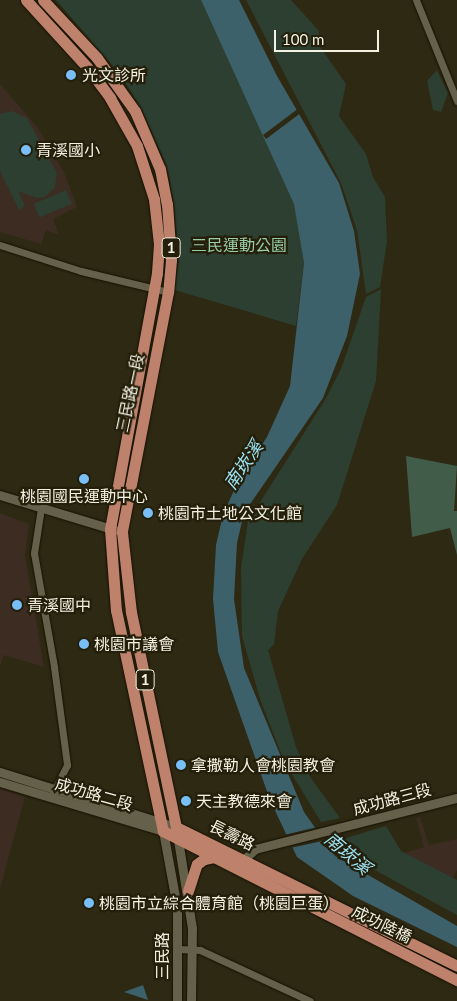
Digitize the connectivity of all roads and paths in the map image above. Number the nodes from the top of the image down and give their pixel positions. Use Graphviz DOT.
graph roads {
  1 [pos="26,0"];
  2 [pos="43,0"];
  3 [pos="416,0"];
  4 [pos="457,101"];
  5 [pos="0,246"];
  6 [pos="154,288"];
  7 [pos="168,292"];
  8 [pos="0,495"];
  9 [pos="41,508"];
  10 [pos="110,529"];
  11 [pos="122,532"];
  12 [pos="147,689"];
  13 [pos="132,691"];
  14 [pos="0,772"];
  15 [pos="0,782"];
  16 [pos="55,790"];
  17 [pos="50,798"];
  18 [pos="457,798"];
  19 [pos="88,804"];
  20 [pos="163,826"];
  21 [pos="177,833"];
  22 [pos="214,857"];
  23 [pos="243,858"];
  24 [pos="236,869"];
  25 [pos="274,874"];
  26 [pos="266,885"];
  27 [pos="188,891"];
  28 [pos="179,949"];
  29 [pos="193,949"];
  30 [pos="457,966"];
  31 [pos="457,980"];
  32 [pos="177,1001"];
  33 [pos="191,1001"];
  34 [pos="310,1001"];
  1 -- 6 [label="main road, 三民路一段 / 1"];
  2 -- 7 [label="main road, 三民路一段 / 1"];
  3 -- 4 [label="street"];
  5 -- 6 [label="street"];
  6 -- 7 [label="street"];
  6 -- 10 [label="main road, 三民路一段 / 1"];
  7 -- 11 [label="main road, 三民路一段 / 1"];
  8 -- 9 [label="street"];
  9 -- 10 [label="street"];
  9 -- 16 [label="street"];
  10 -- 11 [label="street"];
  10 -- 13 [label="main road, 三民路一段 / 1"];
  11 -- 12 [label="main road, 三民路一段 / 1"];
  12 -- 13 [label="main road"];
  12 -- 21 [label="main road, 三民路一段 / 1"];
  13 -- 20 [label="main road, 三民路一段 / 1"];
  14 -- 16 [label="street, 成功路二段"];
  15 -- 17 [label="street, 成功路二段"];
  16 -- 17 [label="street"];
  16 -- 19 [label="street, 成功路二段"];
  17 -- 19 [label="street, 成功路二段"];
  18 -- 23 [label="street, 成功路三段"];
  19 -- 20 [label="street, 成功路二段"];
  20 -- 21 [label="main road, 成功路二段"];
  20 -- 28 [label="street, 三民路"];
  21 -- 22 [label="main road, 長壽路"];
  21 -- 23 [label="main road, 長壽路"];
  21 -- 27 [label="street, 三民路"];
  22 -- 24 [label="main road, 長壽路"];
  22 -- 27 [label="main road"];
  23 -- 24 [label="street"];
  23 -- 25 [label="main road, 長壽路"];
  24 -- 26 [label="main road, 長壽路"];
  25 -- 30 [label="main road, 成功陸橋"];
  26 -- 31 [label="main road, 成功陸橋"];
  27 -- 29 [label="street, 三民路"];
  28 -- 29 [label="street"];
  28 -- 32 [label="street, 三民路"];
  29 -- 33 [label="street, 三民路"];
  29 -- 34 [label="street"];
}
